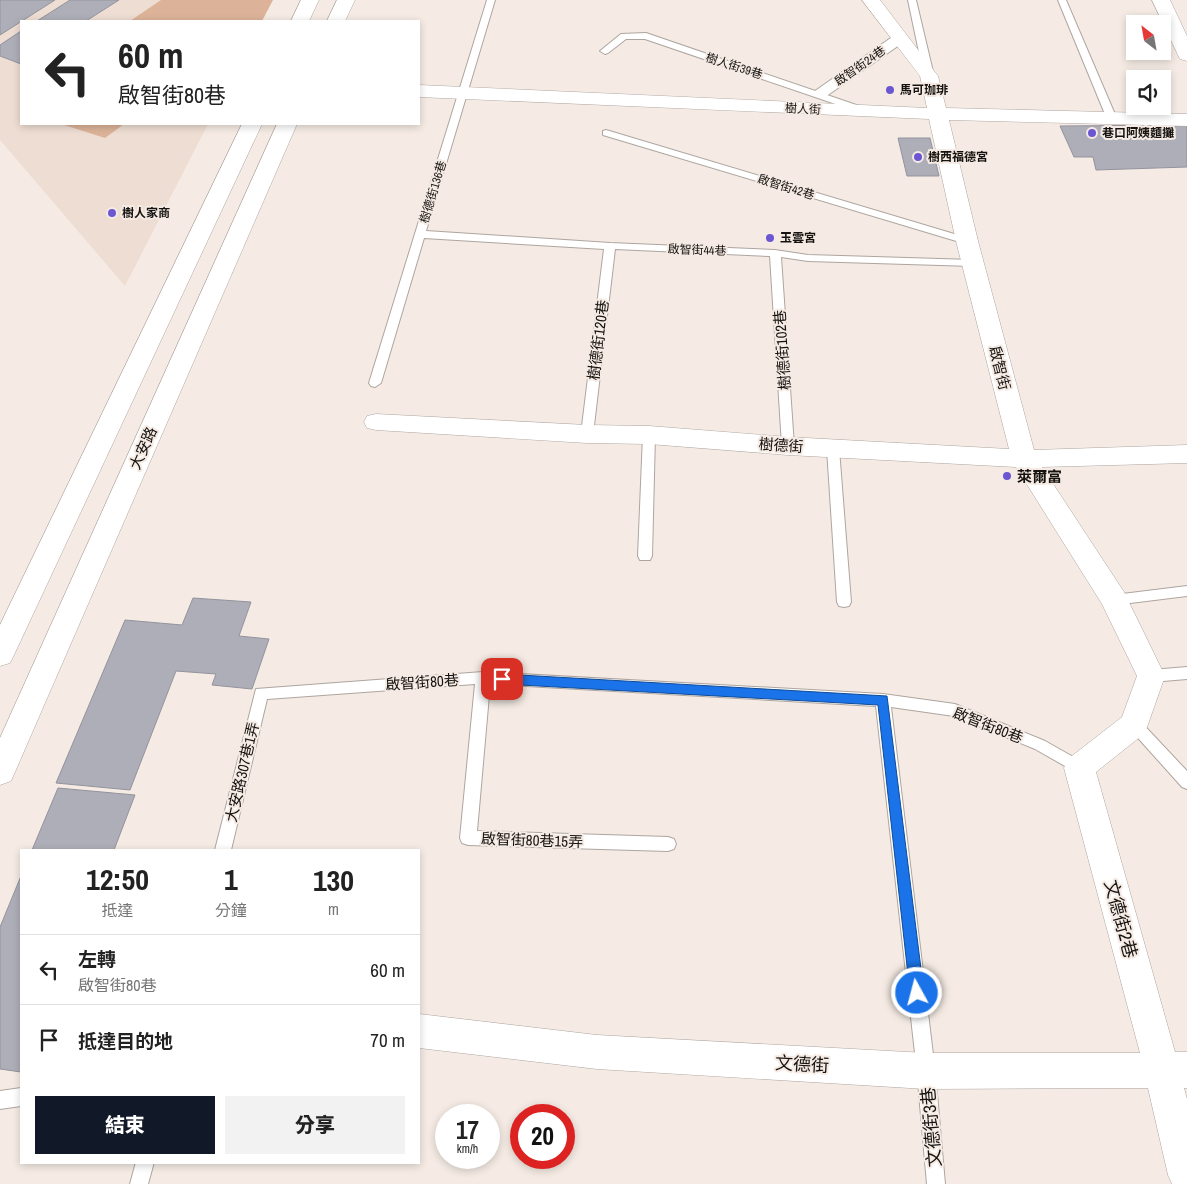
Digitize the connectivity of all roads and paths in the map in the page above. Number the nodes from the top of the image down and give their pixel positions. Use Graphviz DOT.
graph roads {
  1 [pos="310,0"];
  2 [pos="346,0"];
  3 [pos="491,0"];
  4 [pos="871,0"];
  5 [pos="912,0"];
  6 [pos="1062,0"];
  7 [pos="1161,0"];
  8 [pos="300,20"];
  9 [pos="336,20"];
  10 [pos="900,38"];
  11 [pos="606,51"];
  12 [pos="1187,56"];
  13 [pos="928,76"];
  14 [pos="420,91"];
  15 [pos="462,94"];
  16 [pos="820,94"];
  17 [pos="865,111"];
  18 [pos="937,114"];
  19 [pos="1112,120"];
  20 [pos="1187,120"];
  21 [pos="252,125"];
  22 [pos="287,125"];
  23 [pos="606,133"];
  24 [pos="420,234"];
  25 [pos="610,246"];
  26 [pos="970,252"];
  27 [pos="775,253"];
  28 [pos="375,383"];
  29 [pos="376,422"];
  30 [pos="587,434"];
  31 [pos="650,435"];
  32 [pos="788,446"];
  33 [pos="833,449"];
  34 [pos="1187,454"];
  35 [pos="1024,459"];
  36 [pos="645,556"];
  37 [pos="1187,591"];
  38 [pos="1114,600"];
  39 [pos="844,602"];
  40 [pos="0,655"];
  41 [pos="1187,673"];
  42 [pos="1151,676"];
  43 [pos="484,678"];
  44 [pos="261,693"];
  45 [pos="883,700"];
  46 [pos="1134,724"];
  47 [pos="1080,768"];
  48 [pos="0,772"];
  49 [pos="1187,782"];
  50 [pos="668,844"];
  51 [pos="223,849"];
  52 [pos="420,1031"];
  53 [pos="1175,1070"];
  54 [pos="926,1071"];
  55 [pos="20,1097"];
  56 [pos="0,1100"];
  57 [pos="144,1164"];
  58 [pos="1187,1175"];
  59 [pos="139,1184"];
  60 [pos="936,1184"];
  1 -- 8 [label="street"];
  2 -- 9 [label="street"];
  3 -- 15 [label="lane, 樹德街136巷"];
  4 -- 10 [label="street, 啟智街"];
  5 -- 13 [label="lane"];
  6 -- 19 [label="lane"];
  7 -- 12 [label="street"];
  10 -- 13 [label="street, 啟智街"];
  10 -- 16 [label="street, 啟智街24巷"];
  11 -- 16 [label="lane, 樹人街39巷"];
  13 -- 18 [label="street, 啟智街"];
  14 -- 15 [label="street, 樹人街"];
  15 -- 17 [label="street, 樹人街"];
  15 -- 24 [label="lane, 樹德街136巷"];
  16 -- 17 [label="lane, 樹人街39巷"];
  17 -- 18 [label="street, 樹人街"];
  18 -- 19 [label="street, 樹人街"];
  18 -- 26 [label="street, 啟智街"];
  19 -- 20 [label="street, 樹人街"];
  21 -- 40 [label="street"];
  22 -- 48 [label="street, 大安路"];
  23 -- 26 [label="lane, 啟智街42巷"];
  24 -- 25 [label="lane, 啟智街44巷"];
  24 -- 28 [label="lane, 樹德街136巷"];
  25 -- 27 [label="lane, 啟智街44巷"];
  25 -- 30 [label="lane, 樹德街120巷"];
  26 -- 27 [label="lane, 啟智街44巷"];
  26 -- 35 [label="street, 啟智街"];
  27 -- 32 [label="lane, 樹德街102巷"];
  29 -- 30 [label="street, 樹德街"];
  30 -- 31 [label="street, 樹德街"];
  31 -- 32 [label="street, 樹德街"];
  31 -- 36 [label="lane"];
  32 -- 33 [label="street, 樹德街"];
  33 -- 35 [label="street, 樹德街"];
  33 -- 39 [label="lane"];
  34 -- 35 [label="street, 樹德街"];
  35 -- 38 [label="street, 啟智街"];
  37 -- 38 [label="lane"];
  38 -- 42 [label="street, 啟智街"];
  41 -- 42 [label="lane"];
  42 -- 46 [label="street"];
  43 -- 44 [label="lane, 啟智街80巷"];
  43 -- 45 [label="lane, 啟智街80巷"];
  43 -- 50 [label="lane, 啟智街80巷15弄"];
  44 -- 51 [label="lane, 大安路307巷1弄"];
  45 -- 47 [label="lane, 啟智街80巷"];
  45 -- 54 [label="lane, 文德街3巷"];
  46 -- 47 [label="street"];
  46 -- 49 [label="lane"];
  47 -- 53 [label="street, 文德街2巷"];
  52 -- 54 [label="street, 文德街"];
  53 -- 54 [label="street, 文德街"];
  53 -- 58 [label="street, 文德街2巷"];
  54 -- 60 [label="lane, 文德街3巷"];
  55 -- 56 [label="lane"];
  57 -- 59 [label="lane"];
}
